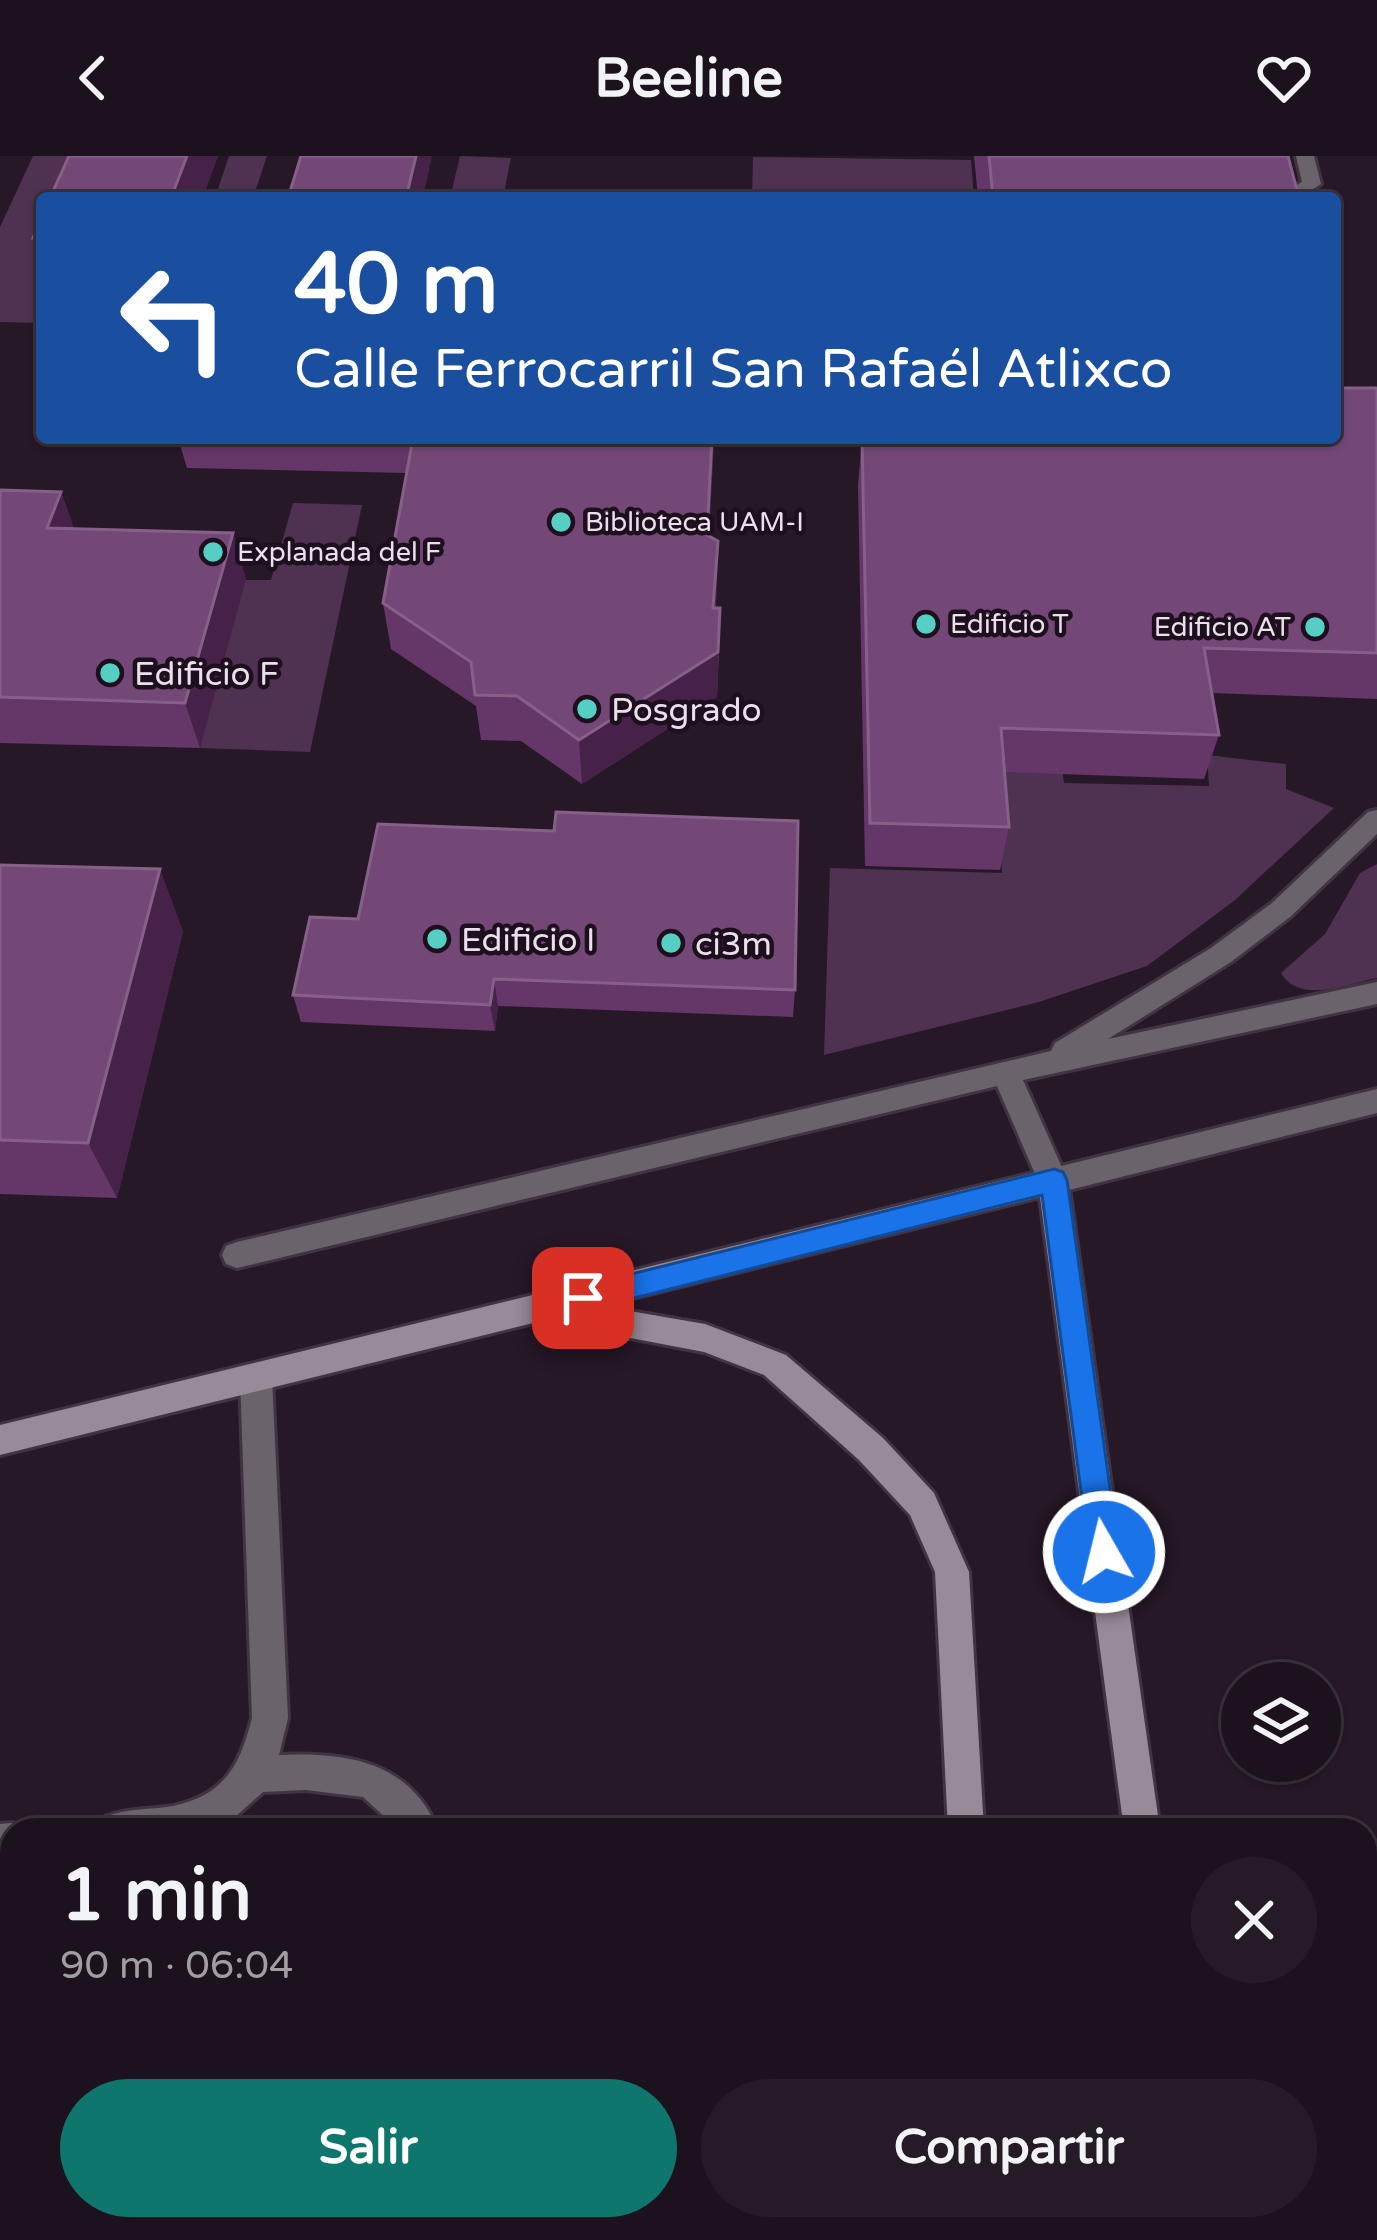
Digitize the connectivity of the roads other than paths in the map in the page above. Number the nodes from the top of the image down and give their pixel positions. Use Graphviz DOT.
graph roads {
  1 [pos="1305,156"];
  2 [pos="1296,192"];
  3 [pos="1377,819"];
  4 [pos="1377,993"];
  5 [pos="1045,1063"];
  6 [pos="1005,1072"];
  7 [pos="1377,1101"];
  8 [pos="1054,1180"];
  9 [pos="238,1255"];
  10 [pos="540,1309"];
  11 [pos="256,1378"];
  12 [pos="0,1441"];
  13 [pos="256,1774"];
  14 [pos="192,1818"];
  15 [pos="414,1818"];
  16 [pos="965,1818"];
  17 [pos="1140,1818"];
  1 -- 2 [label="street"];
  3 -- 5 [label="street"];
  4 -- 5 [label="street"];
  5 -- 6 [label="street"];
  6 -- 8 [label="street"];
  6 -- 9 [label="street"];
  7 -- 8 [label="street"];
  8 -- 10 [label="main road"];
  8 -- 17 [label="main road"];
  10 -- 11 [label="main road"];
  10 -- 16 [label="main road"];
  11 -- 12 [label="main road"];
  11 -- 13 [label="street"];
  13 -- 14 [label="street"];
  13 -- 15 [label="street"];
}
